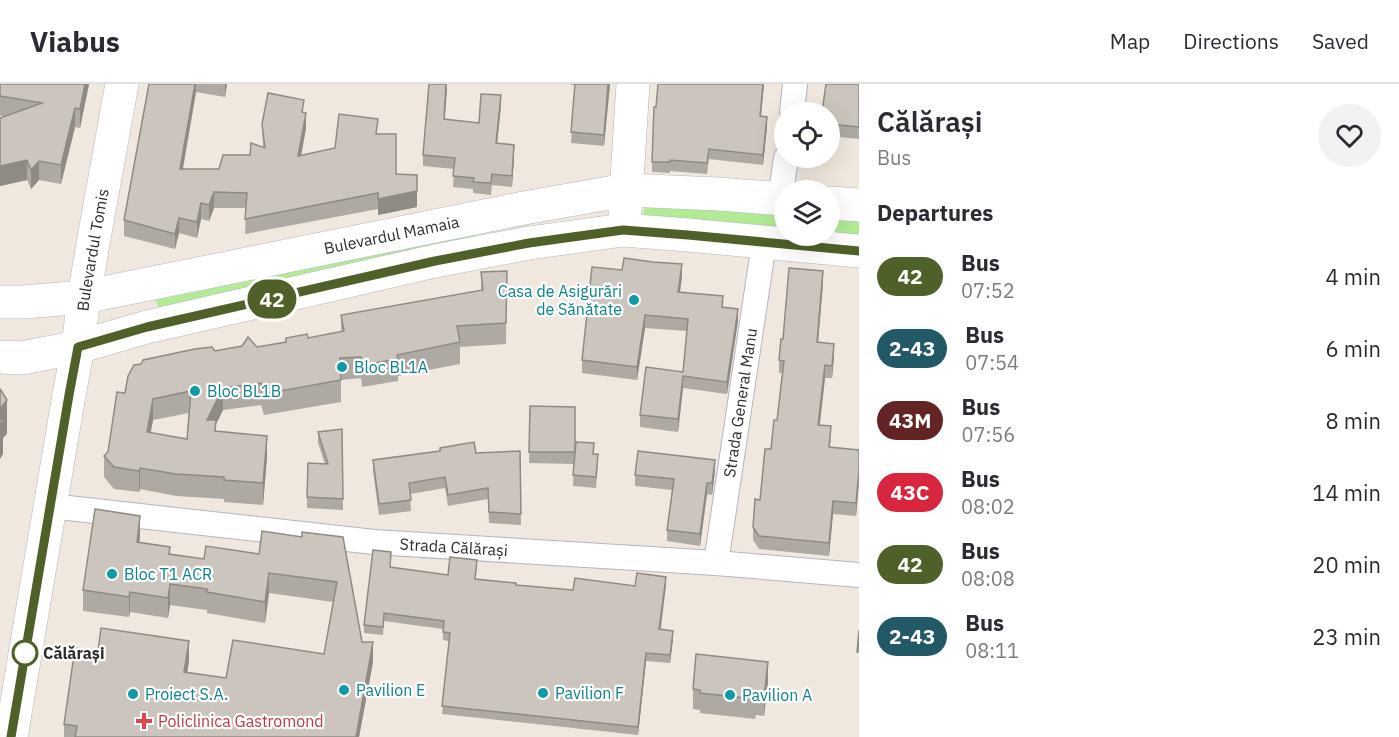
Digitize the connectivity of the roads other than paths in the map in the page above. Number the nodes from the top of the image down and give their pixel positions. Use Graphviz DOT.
graph roads {
  1 [pos="122,84"];
  2 [pos="633,84"];
  3 [pos="795,84"];
  4 [pos="793,102"];
  5 [pos="626,190"];
  6 [pos="774,198"];
  7 [pos="840,204"];
  8 [pos="859,205"];
  9 [pos="623,230"];
  10 [pos="764,243"];
  11 [pos="859,251"];
  12 [pos="84,297"];
  13 [pos="0,302"];
  14 [pos="78,347"];
  15 [pos="0,357"];
  16 [pos="50,506"];
  17 [pos="716,563"];
  18 [pos="859,575"];
  19 [pos="11,737"];
  1 -- 12 [label="main road, Bulevardul Tomis"];
  2 -- 5 [label="main road"];
  3 -- 4 [label="street"];
  5 -- 6 [label="main road, Bulevardul Mamaia"];
  5 -- 9 [label="main road"];
  5 -- 12 [label="main road, Bulevardul Mamaia"];
  7 -- 8 [label="main road"];
  9 -- 10 [label="main road"];
  9 -- 14 [label="main road"];
  10 -- 11 [label="main road"];
  10 -- 17 [label="street, Strada General Manu"];
  12 -- 13 [label="main road, Bulevardul Mamaia"];
  12 -- 14 [label="main road, Bulevardul Tomis"];
  14 -- 15 [label="main road"];
  14 -- 16 [label="main road, Bulevardul Tomis"];
  16 -- 17 [label="street, Strada Călărași"];
  16 -- 19 [label="main road, Bulevardul Tomis"];
  17 -- 18 [label="street, Strada Călărași"];
}
